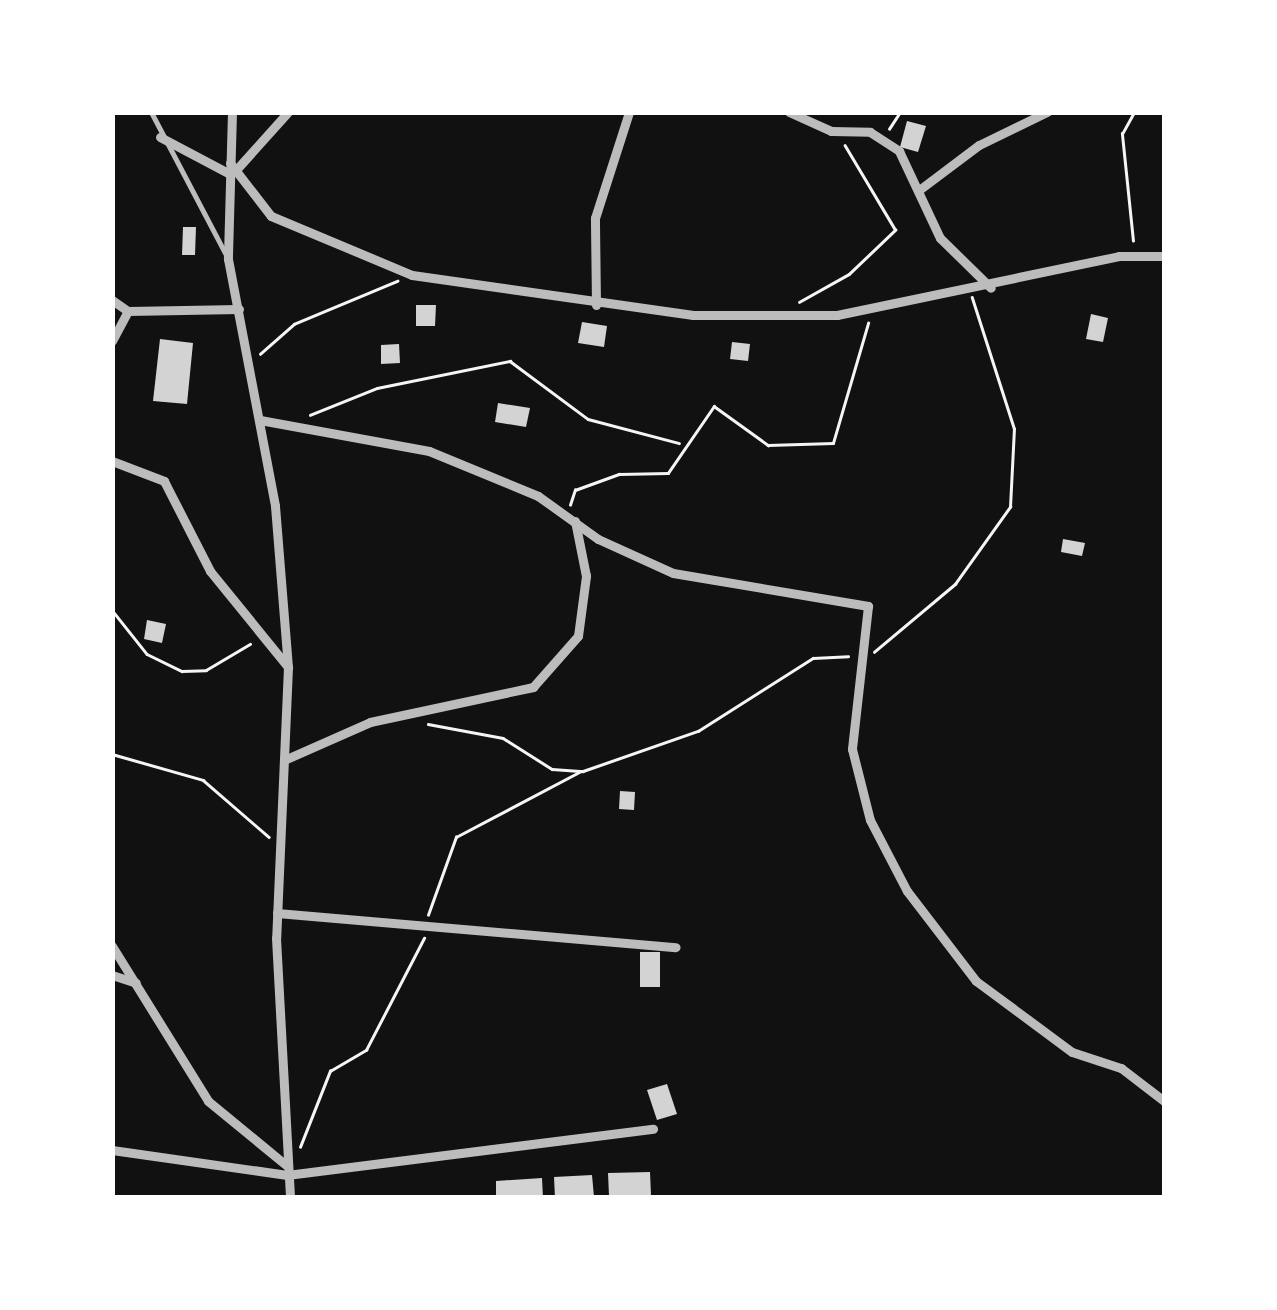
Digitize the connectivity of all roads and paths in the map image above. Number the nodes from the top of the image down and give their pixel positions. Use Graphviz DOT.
graph roads {
  1 [pos="151,112"];
  2 [pos="232,112"];
  3 [pos="288,112"];
  4 [pos="629,112"];
  5 [pos="788,112"];
  6 [pos="900,112"];
  7 [pos="1047,112"];
  8 [pos="1134,112"];
  9 [pos="835,130"];
  10 [pos="160,137"];
  11 [pos="882,138"];
  12 [pos="231,172"];
  13 [pos="919,190"];
  14 [pos="1128,255"];
  15 [pos="1164,256"];
  16 [pos="228,259"];
  17 [pos="412,276"];
  18 [pos="991,288"];
  19 [pos="970,292"];
  20 [pos="112,300"];
  21 [pos="596,305"];
  22 [pos="238,309"];
  23 [pos="874,310"];
  24 [pos="120,316"];
  25 [pos="772,317"];
  26 [pos="112,340"];
  27 [pos="252,362"];
  28 [pos="260,420"];
  29 [pos="290,422"];
  30 [pos="681,444"];
  31 [pos="112,461"];
  32 [pos="571,519"];
  33 [pos="112,610"];
  34 [pos="260,637"];
  35 [pos="862,658"];
  36 [pos="288,667"];
  37 [pos="412,712"];
  38 [pos="112,754"];
  39 [pos="284,760"];
  40 [pos="582,771"];
  41 [pos="280,848"];
  42 [pos="278,913"];
  43 [pos="426,930"];
  44 [pos="112,946"];
  45 [pos="676,946"];
  46 [pos="112,975"];
  47 [pos="138,984"];
  48 [pos="1164,1101"];
  49 [pos="654,1129"];
  50 [pos="112,1150"];
  51 [pos="289,1171"];
  52 [pos="290,1198"];
  1 -- 10 [label="lane"];
  2 -- 12 [label="street"];
  3 -- 12 [label="street"];
  4 -- 21 [label="street"];
  5 -- 9 [label="street"];
  6 -- 11 [label="path"];
  7 -- 13 [label="street"];
  8 -- 14 [label="path"];
  9 -- 11 [label="street"];
  9 -- 25 [label="path"];
  10 -- 12 [label="street"];
  10 -- 16 [label="lane"];
  11 -- 13 [label="street"];
  12 -- 16 [label="street"];
  12 -- 17 [label="street"];
  13 -- 18 [label="street"];
  14 -- 15 [label="street"];
  14 -- 18 [label="street"];
  16 -- 22 [label="street"];
  17 -- 21 [label="street"];
  17 -- 27 [label="path"];
  18 -- 19 [label="street"];
  19 -- 23 [label="street"];
  19 -- 35 [label="path"];
  20 -- 24 [label="street"];
  21 -- 25 [label="street"];
  22 -- 24 [label="street"];
  22 -- 27 [label="street"];
  23 -- 25 [label="street"];
  23 -- 30 [label="path"];
  24 -- 26 [label="street"];
  27 -- 28 [label="street"];
  28 -- 29 [label="street"];
  28 -- 36 [label="street"];
  29 -- 30 [label="path"];
  29 -- 32 [label="street"];
  30 -- 32 [label="path"];
  31 -- 34 [label="street"];
  32 -- 35 [label="street"];
  32 -- 37 [label="street"];
  33 -- 34 [label="path"];
  34 -- 36 [label="street"];
  35 -- 40 [label="path"];
  35 -- 48 [label="street"];
  36 -- 39 [label="street"];
  37 -- 39 [label="street"];
  37 -- 40 [label="path"];
  38 -- 41 [label="path"];
  39 -- 41 [label="street"];
  40 -- 43 [label="path"];
  41 -- 42 [label="street"];
  42 -- 43 [label="street"];
  42 -- 51 [label="street"];
  43 -- 45 [label="street"];
  43 -- 51 [label="path"];
  44 -- 47 [label="street"];
  46 -- 47 [label="street"];
  47 -- 51 [label="street"];
  49 -- 51 [label="street"];
  50 -- 51 [label="street"];
  51 -- 52 [label="street"];
}
